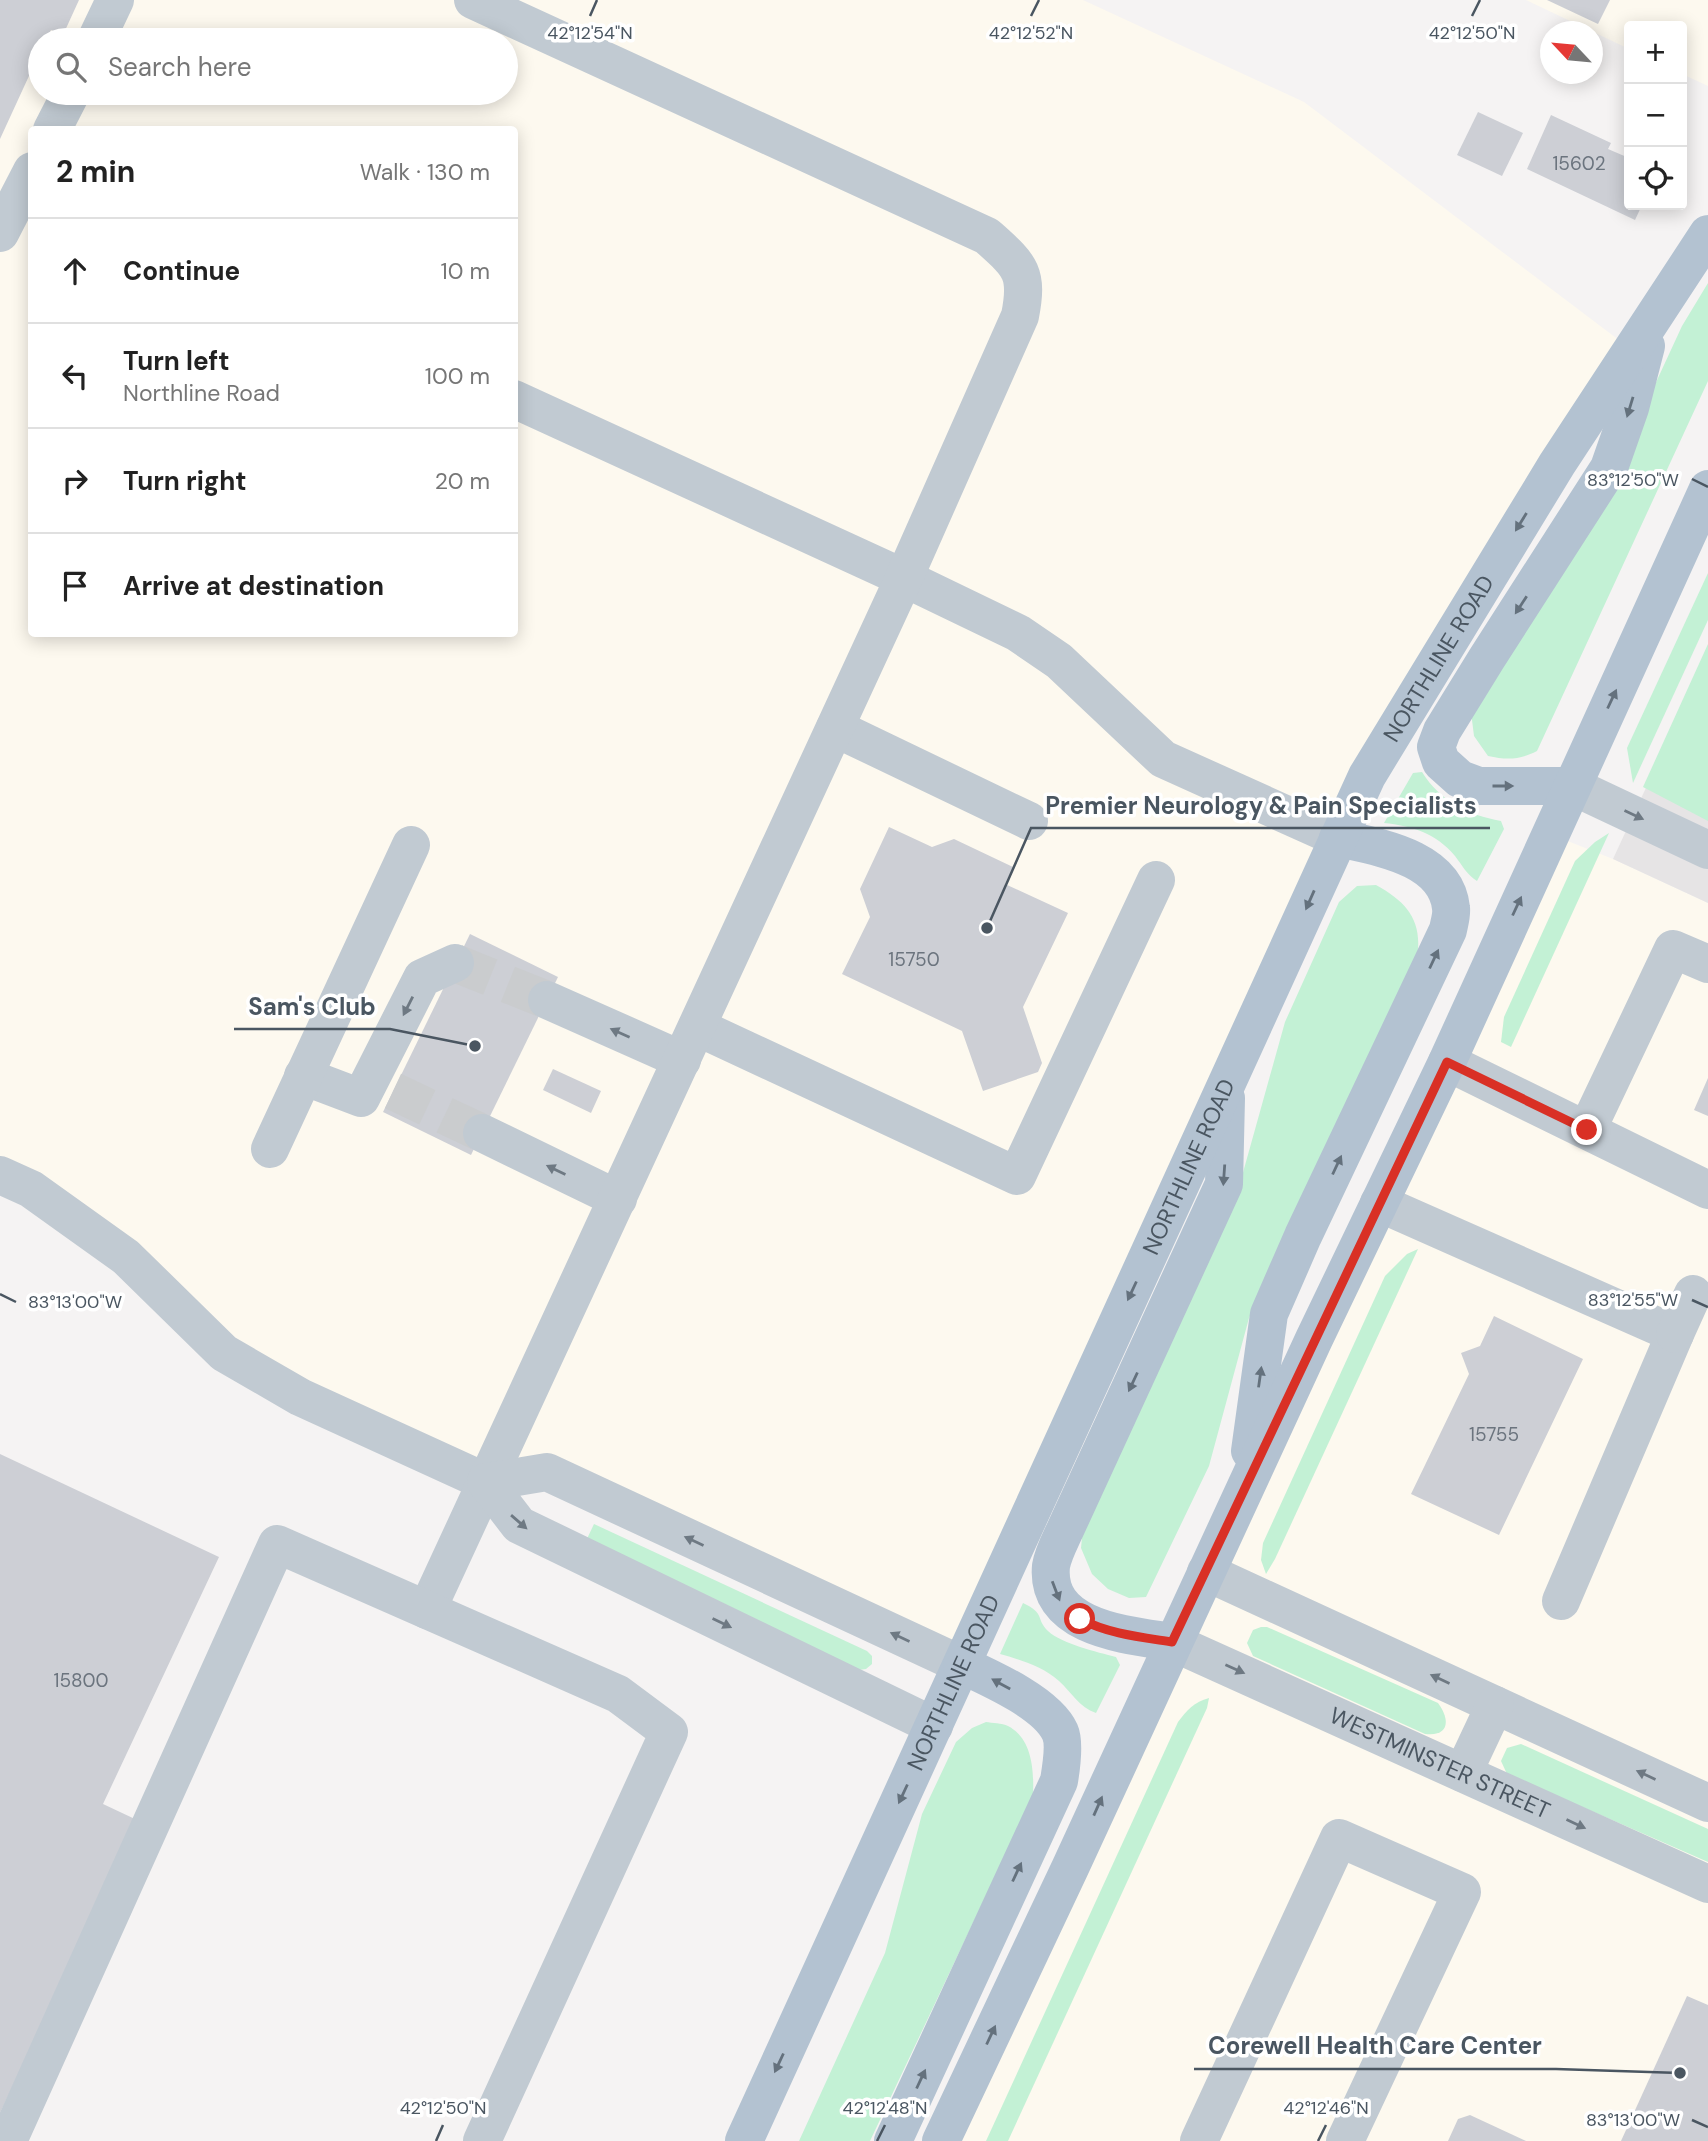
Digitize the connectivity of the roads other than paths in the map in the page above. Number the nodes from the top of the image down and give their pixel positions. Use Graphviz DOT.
graph roads {
  1 [pos="115,0"];
  2 [pos="473,0"];
  3 [pos="102,28"];
  4 [pos="65,105"];
  5 [pos="54,126"];
  6 [pos="28,181"];
  7 [pos="0,233"];
  8 [pos="1708,234"];
  9 [pos="1653,317"];
  10 [pos="518,400"];
  11 [pos="1708,489"];
  12 [pos="904,578"];
  13 [pos="835,728"];
  14 [pos="1572,786"];
  15 [pos="1030,821"];
  16 [pos="1338,838"];
  17 [pos="411,845"];
  18 [pos="1708,850"];
  19 [pos="1156,880"];
  20 [pos="456,963"];
  21 [pos="1708,964"];
  22 [pos="547,1000"];
  23 [pos="690,1044"];
  24 [pos="1447,1062"];
  25 [pos="303,1076"];
  26 [pos="1227,1082"];
  27 [pos="1587,1130"];
  28 [pos="482,1133"];
  29 [pos="270,1149"];
  30 [pos="0,1175"];
  31 [pos="1708,1190"];
  32 [pos="618,1199"];
  33 [pos="1379,1203"];
  34 [pos="1693,1294"];
  35 [pos="1675,1334"];
  36 [pos="486,1482"];
  37 [pos="1244,1493"];
  38 [pos="1206,1572"];
  39 [pos="1561,1601"];
  40 [pos="427,1610"];
  41 [pos="1172,1642"];
  42 [pos="962,1665"];
  43 [pos="1495,1705"];
  44 [pos="934,1726"];
  45 [pos="1463,1773"];
  46 [pos="1708,1803"];
  47 [pos="1708,1884"];
  48 [pos="8,2141"];
  49 [pos="482,2141"];
  50 [pos="744,2141"];
  51 [pos="893,2141"];
  52 [pos="941,2141"];
  53 [pos="1199,2141"];
  54 [pos="1345,2141"];
  1 -- 3 [label="street"];
  2 -- 12 [label="street"];
  4 -- 5 [label="street"];
  6 -- 7 [label="street"];
  8 -- 9 [label="main road, NORTHLINE ROAD"];
  9 -- 14 [label="main road, one-way"];
  9 -- 16 [label="main road, NORTHLINE ROAD, one-way"];
  10 -- 12 [label="street"];
  14 -- 11 [label="main road, one-way"];
  12 -- 13 [label="street"];
  12 -- 16 [label="street"];
  13 -- 15 [label="street"];
  13 -- 23 [label="street"];
  14 -- 18 [label="street, one-way"];
  24 -- 14 [label="main road, one-way"];
  16 -- 26 [label="main road, NORTHLINE ROAD, one-way"];
  37 -- 16 [label="main road, one-way"];
  17 -- 25 [label="street"];
  19 -- 23 [label="street"];
  20 -- 25 [label="street, one-way"];
  21 -- 27 [label="street"];
  23 -- 22 [label="street, one-way"];
  23 -- 32 [label="street"];
  24 -- 27 [label="street"];
  24 -- 33 [label="main road"];
  25 -- 29 [label="street"];
  26 -- 41 [label="main road, one-way"];
  26 -- 42 [label="main road, NORTHLINE ROAD, one-way"];
  27 -- 31 [label="street"];
  32 -- 28 [label="street, one-way"];
  30 -- 36 [label="street"];
  32 -- 36 [label="street"];
  33 -- 35 [label="street"];
  33 -- 37 [label="main road"];
  34 -- 35 [label="street"];
  35 -- 39 [label="street"];
  36 -- 40 [label="street"];
  42 -- 36 [label="street, one-way"];
  36 -- 44 [label="street, one-way"];
  37 -- 38 [label="main road"];
  38 -- 41 [label="main road"];
  43 -- 38 [label="street, one-way"];
  40 -- 48 [label="street"];
  40 -- 49 [label="street"];
  41 -- 45 [label="street, WESTMINSTER STREET, one-way"];
  52 -- 41 [label="main road, one-way"];
  42 -- 44 [label="main road, NORTHLINE ROAD"];
  51 -- 42 [label="main road, one-way"];
  43 -- 45 [label="street"];
  46 -- 43 [label="street, one-way"];
  44 -- 50 [label="main road, NORTHLINE ROAD, one-way"];
  45 -- 47 [label="street, WESTMINSTER STREET, one-way"];
  53 -- 54 [label="street"];
}
